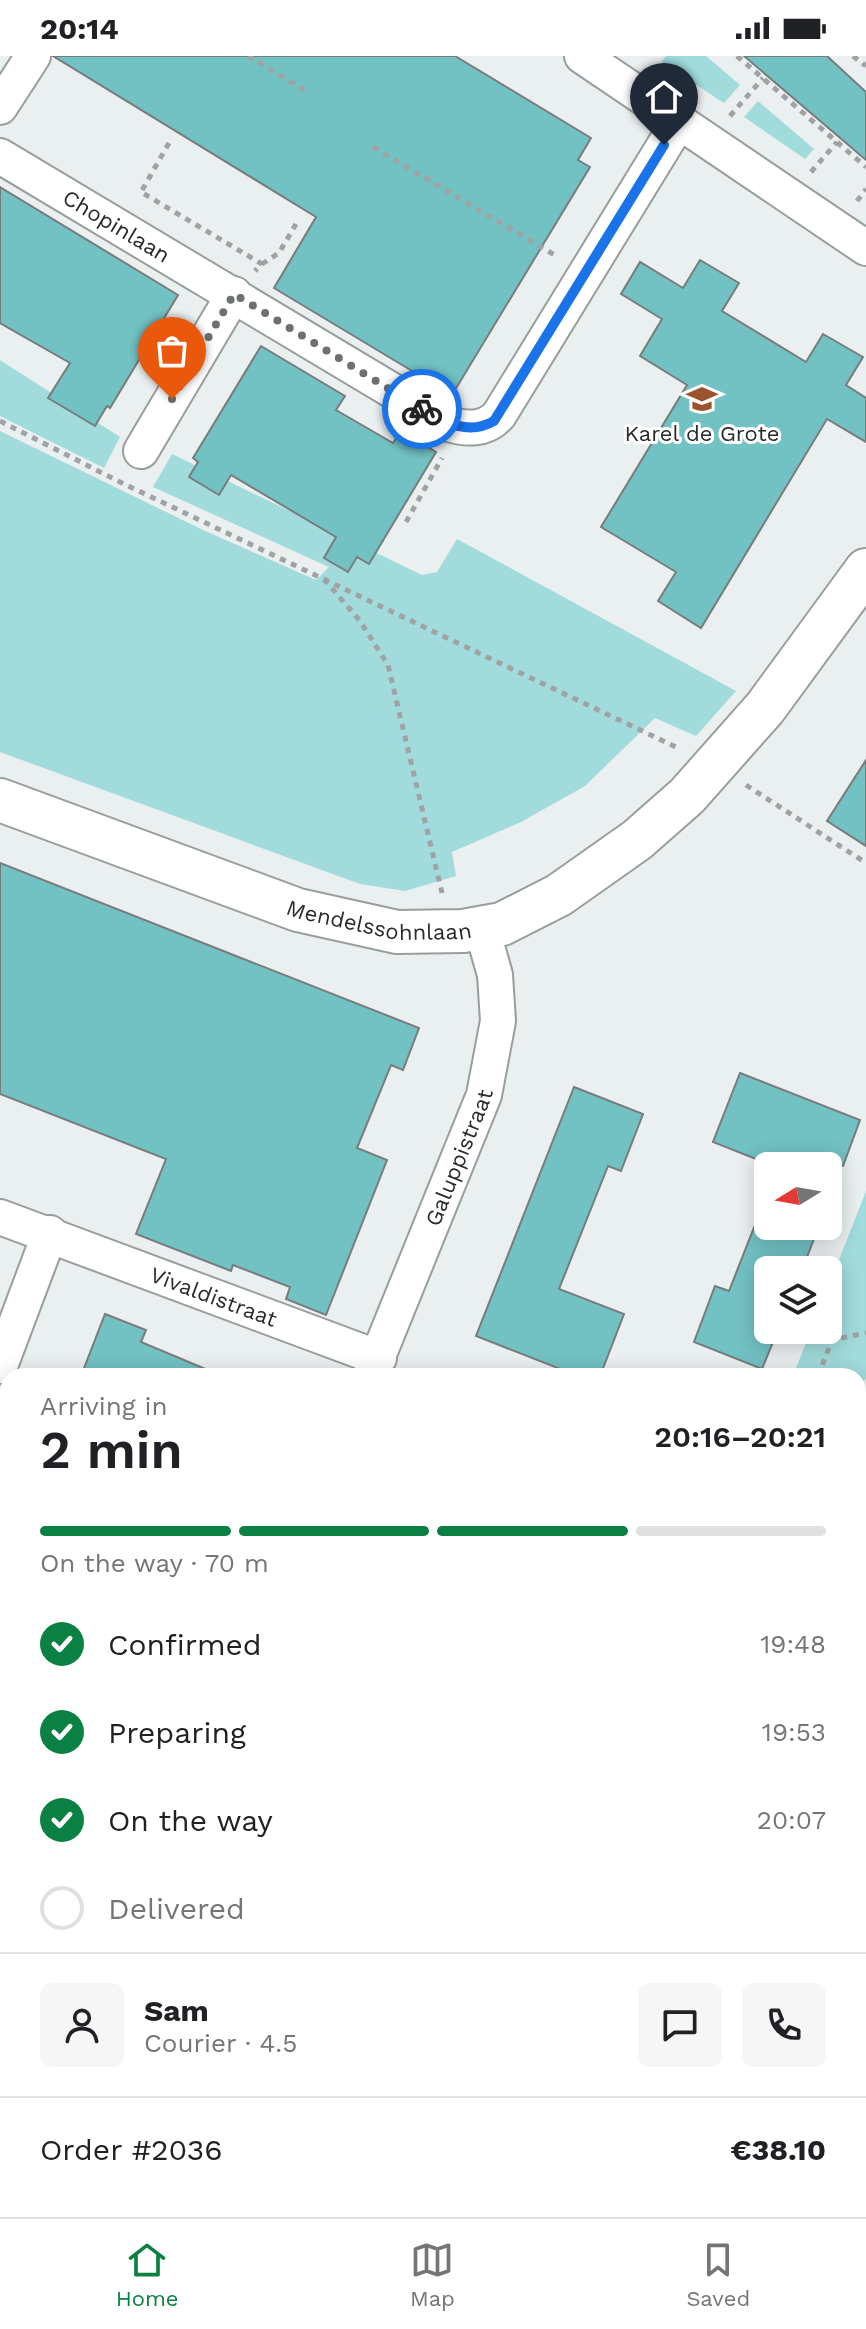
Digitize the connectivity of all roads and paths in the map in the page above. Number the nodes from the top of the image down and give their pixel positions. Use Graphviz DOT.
graph roads {
  1 [pos="33,56"];
  2 [pos="248,56"];
  3 [pos="582,56"];
  4 [pos="737,56"];
  5 [pos="853,56"];
  6 [pos="866,66"];
  7 [pos="763,78"];
  8 [pos="306,91"];
  9 [pos="0,107"];
  10 [pos="729,116"];
  11 [pos="680,120"];
  12 [pos="837,142"];
  13 [pos="169,143"];
  14 [pos="373,147"];
  15 [pos="0,156"];
  16 [pos="866,167"];
  17 [pos="809,174"];
  18 [pos="296,224"];
  19 [pos="866,248"];
  20 [pos="262,264"];
  21 [pos="586,273"];
  22 [pos="234,294"];
  23 [pos="0,421"];
  24 [pos="141,451"];
  25 [pos="866,570"];
  26 [pos="321,575"];
  27 [pos="683,751"];
  28 [pos="741,782"];
  29 [pos="0,800"];
  30 [pos="866,863"];
  31 [pos="463,930"];
  32 [pos="0,1217"];
  33 [pos="50,1233"];
  34 [pos="866,1333"];
  35 [pos="0,1366"];
  36 [pos="375,1367"];
  37 [pos="821,1368"];
  1 -- 9 [label="street"];
  2 -- 8 [label="path"];
  3 -- 11 [label="street"];
  4 -- 7 [label="path"];
  5 -- 6 [label="path"];
  7 -- 10 [label="path"];
  7 -- 12 [label="path"];
  11 -- 19 [label="street"];
  11 -- 21 [label="street"];
  12 -- 16 [label="path"];
  12 -- 17 [label="path"];
  13 -- 20 [label="path"];
  14 -- 21 [label="path"];
  15 -- 22 [label="street, Chopinlaan"];
  18 -- 20 [label="path"];
  20 -- 22 [label="path"];
  21 -- 22 [label="street, Chopinlaan"];
  22 -- 24 [label="street"];
  23 -- 26 [label="path"];
  25 -- 31 [label="street, Mendelssohnlaan"];
  26 -- 27 [label="path"];
  26 -- 31 [label="path"];
  28 -- 30 [label="path"];
  29 -- 31 [label="street, Mendelssohnlaan"];
  31 -- 36 [label="street, Galuppistraat"];
  32 -- 33 [label="street, Vivaldistraat"];
  33 -- 35 [label="street"];
  33 -- 36 [label="street, Vivaldistraat"];
  34 -- 37 [label="path"];
}
